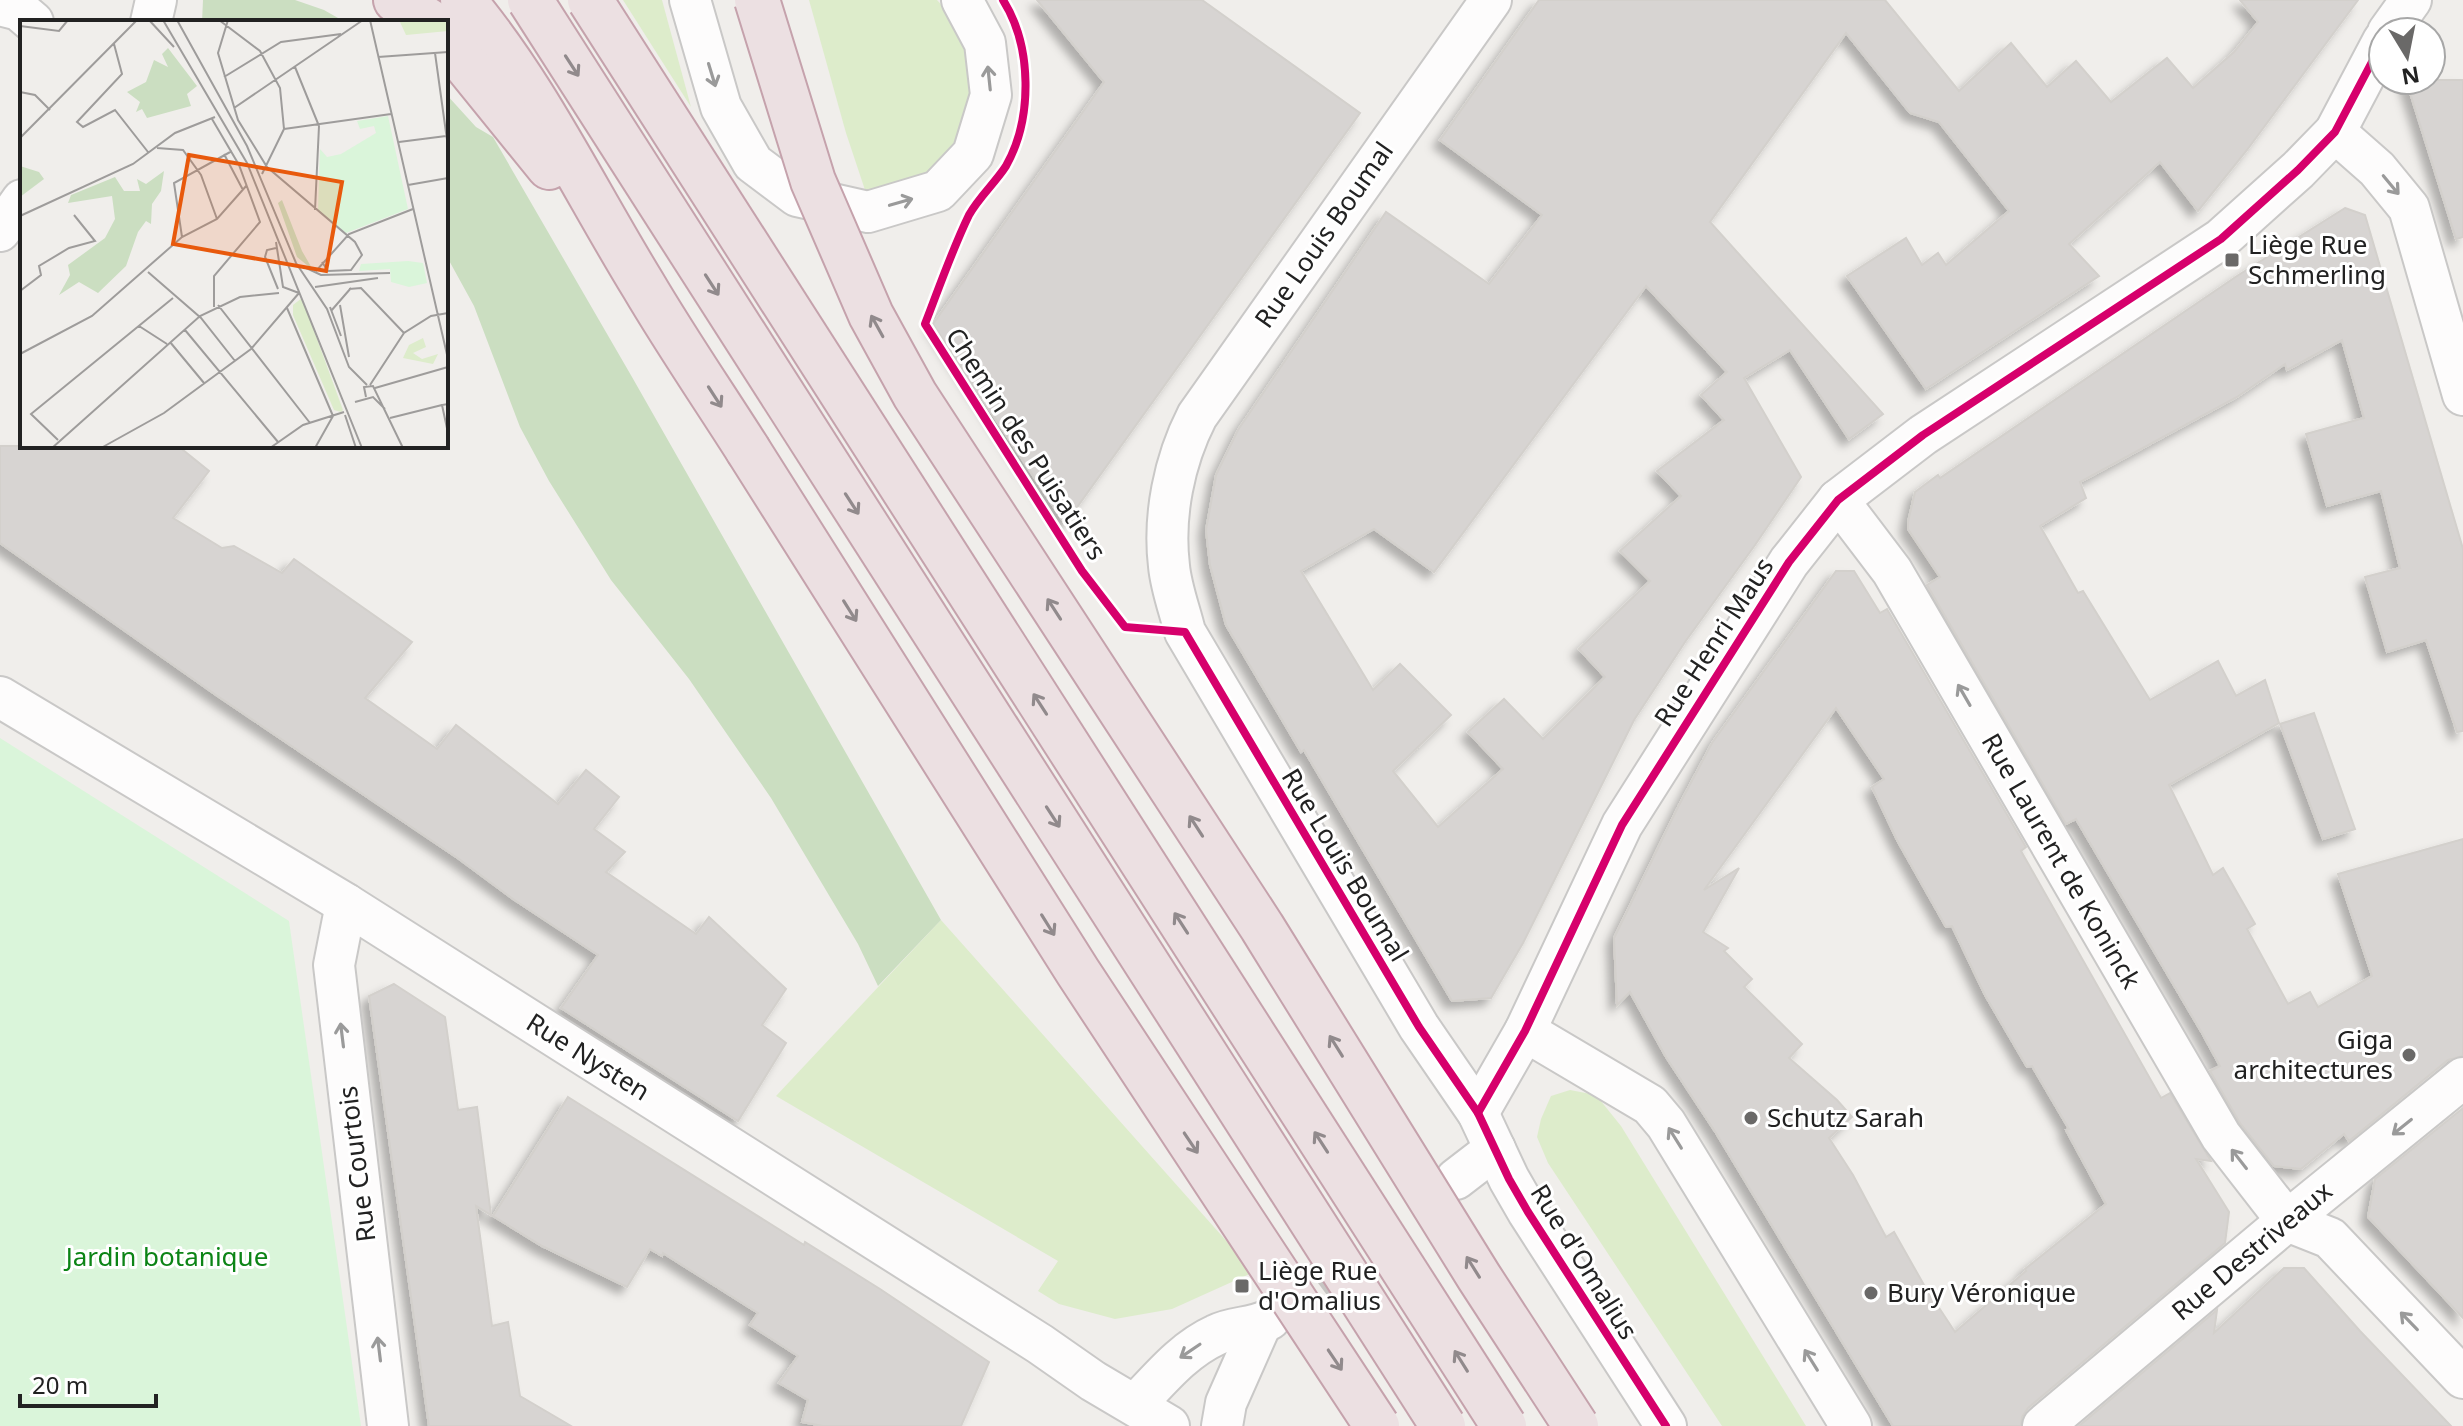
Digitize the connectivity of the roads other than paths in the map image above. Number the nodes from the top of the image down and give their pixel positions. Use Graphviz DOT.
graph roads {
  1 [pos="156,0"];
  2 [pos="396,0"];
  3 [pos="463,0"];
  4 [pos="530,0"];
  5 [pos="590,0"];
  6 [pos="690,0"];
  7 [pos="757,0"];
  8 [pos="962,0"];
  9 [pos="1491,0"];
  10 [pos="0,5"];
  11 [pos="31,20"];
  12 [pos="151,20"];
  13 [pos="427,20"];
  14 [pos="448,42"];
  15 [pos="2367,71"];
  16 [pos="2335,132"];
  17 [pos="20,203"];
  18 [pos="0,231"];
  19 [pos="642,285"];
  20 [pos="2463,395"];
  21 [pos="1838,500"];
  22 [pos="0,697"];
  23 [pos="346,904"];
  24 [pos="1525,1031"];
  25 [pos="2463,1078"];
  26 [pos="1478,1113"];
  27 [pos="1495,1149"];
  28 [pos="1456,1179"];
  29 [pos="2287,1221"];
  30 [pos="2463,1378"];
  31 [pos="1135,1405"];
  32 [pos="388,1426"];
  33 [pos="1169,1426"];
  34 [pos="1222,1426"];
  35 [pos="1377,1426"];
  36 [pos="1443,1426"];
  37 [pos="1504,1426"];
  38 [pos="1576,1426"];
  39 [pos="1666,1426"];
  40 [pos="1851,1426"];
  41 [pos="2043,1426"];
  1 -- 12 [label="street"];
  2 -- 13 [label="highway"];
  3 -- 19 [label="highway"];
  4 -- 36 [label="highway, one-way, bridge"];
  37 -- 5 [label="highway, one-way, bridge"];
  6 -- 8 [label="street, one-way"];
  38 -- 7 [label="highway, one-way, bridge"];
  9 -- 26 [label="street, Rue Louis Boumal"];
  10 -- 11 [label="street"];
  14 -- 19 [label="highway"];
  15 -- 16 [label="street, Rue Henri Maus"];
  16 -- 20 [label="street, one-way"];
  16 -- 21 [label="street, Rue Henri Maus"];
  17 -- 18 [label="street"];
  19 -- 35 [label="highway, one-way, bridge"];
  21 -- 24 [label="street, Rue Henri Maus"];
  29 -- 21 [label="street, Rue Laurent de Koninck, one-way"];
  22 -- 23 [label="street, Rue Nysten"];
  23 -- 31 [label="street, Rue Nysten"];
  32 -- 23 [label="street, Rue Courtois, one-way"];
  24 -- 26 [label="street, Rue Henri Maus"];
  40 -- 24 [label="street, one-way"];
  25 -- 29 [label="street, Rue Destriveaux, one-way"];
  26 -- 27 [label="street, Rue d'Omalius"];
  27 -- 28 [label="street"];
  27 -- 39 [label="street, Rue d'Omalius"];
  30 -- 29 [label="street, one-way"];
  29 -- 41 [label="street, Rue Destriveaux"];
  31 -- 33 [label="street, Rue Nysten"];
  34 -- 31 [label="street, one-way"];
}
